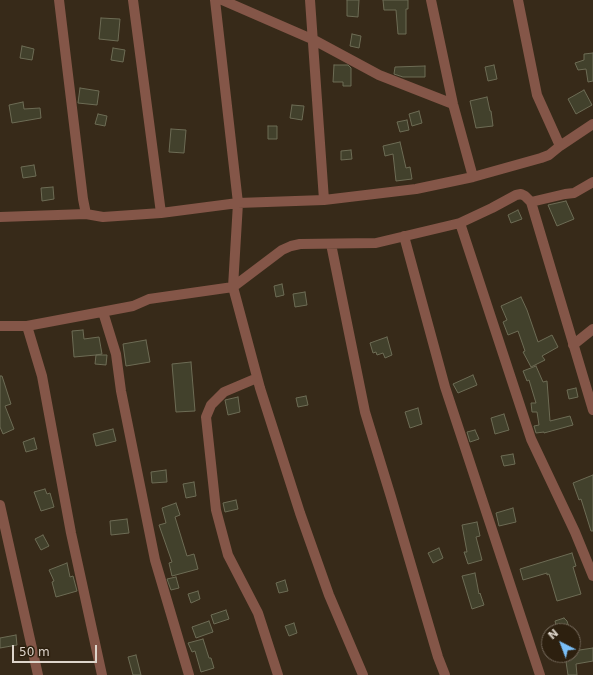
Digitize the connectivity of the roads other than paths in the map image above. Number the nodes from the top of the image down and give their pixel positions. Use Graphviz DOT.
graph roads {
  1 [pos="59,0"];
  2 [pos="132,0"];
  3 [pos="215,0"];
  4 [pos="222,0"];
  5 [pos="310,0"];
  6 [pos="431,0"];
  7 [pos="518,0"];
  8 [pos="314,40"];
  9 [pos="453,104"];
  10 [pos="593,124"];
  11 [pos="560,146"];
  12 [pos="473,177"];
  13 [pos="593,182"];
  14 [pos="324,200"];
  15 [pos="531,202"];
  16 [pos="238,203"];
  17 [pos="161,213"];
  18 [pos="86,214"];
  19 [pos="0,217"];
  20 [pos="460,223"];
  21 [pos="404,236"];
  22 [pos="331,244"];
  23 [pos="233,287"];
  24 [pos="103,312"];
  25 [pos="0,326"];
  26 [pos="28,326"];
  27 [pos="593,330"];
  28 [pos="573,345"];
  29 [pos="257,378"];
  30 [pos="593,410"];
  31 [pos="0,505"];
  32 [pos="593,576"];
  33 [pos="38,675"];
  34 [pos="102,675"];
  35 [pos="188,675"];
  36 [pos="278,675"];
  37 [pos="363,675"];
  38 [pos="445,675"];
  39 [pos="540,675"];
  1 -- 18 [label="street"];
  2 -- 17 [label="street"];
  3 -- 16 [label="street"];
  4 -- 8 [label="street"];
  5 -- 8 [label="street"];
  6 -- 9 [label="street"];
  7 -- 11 [label="street"];
  8 -- 9 [label="street"];
  8 -- 14 [label="street"];
  9 -- 12 [label="street"];
  10 -- 11 [label="street"];
  11 -- 12 [label="street"];
  12 -- 14 [label="street"];
  13 -- 15 [label="street"];
  14 -- 16 [label="street"];
  15 -- 20 [label="street"];
  15 -- 28 [label="street"];
  16 -- 17 [label="street"];
  16 -- 23 [label="street"];
  17 -- 18 [label="street"];
  18 -- 19 [label="street"];
  20 -- 21 [label="street"];
  20 -- 32 [label="street"];
  21 -- 22 [label="street"];
  21 -- 39 [label="street"];
  22 -- 23 [label="street"];
  22 -- 38 [label="street"];
  23 -- 24 [label="street"];
  23 -- 29 [label="street"];
  24 -- 26 [label="street"];
  24 -- 35 [label="street"];
  25 -- 26 [label="street"];
  26 -- 34 [label="street"];
  27 -- 28 [label="street"];
  28 -- 30 [label="street"];
  29 -- 36 [label="street"];
  29 -- 37 [label="street"];
  31 -- 33 [label="street"];
}
